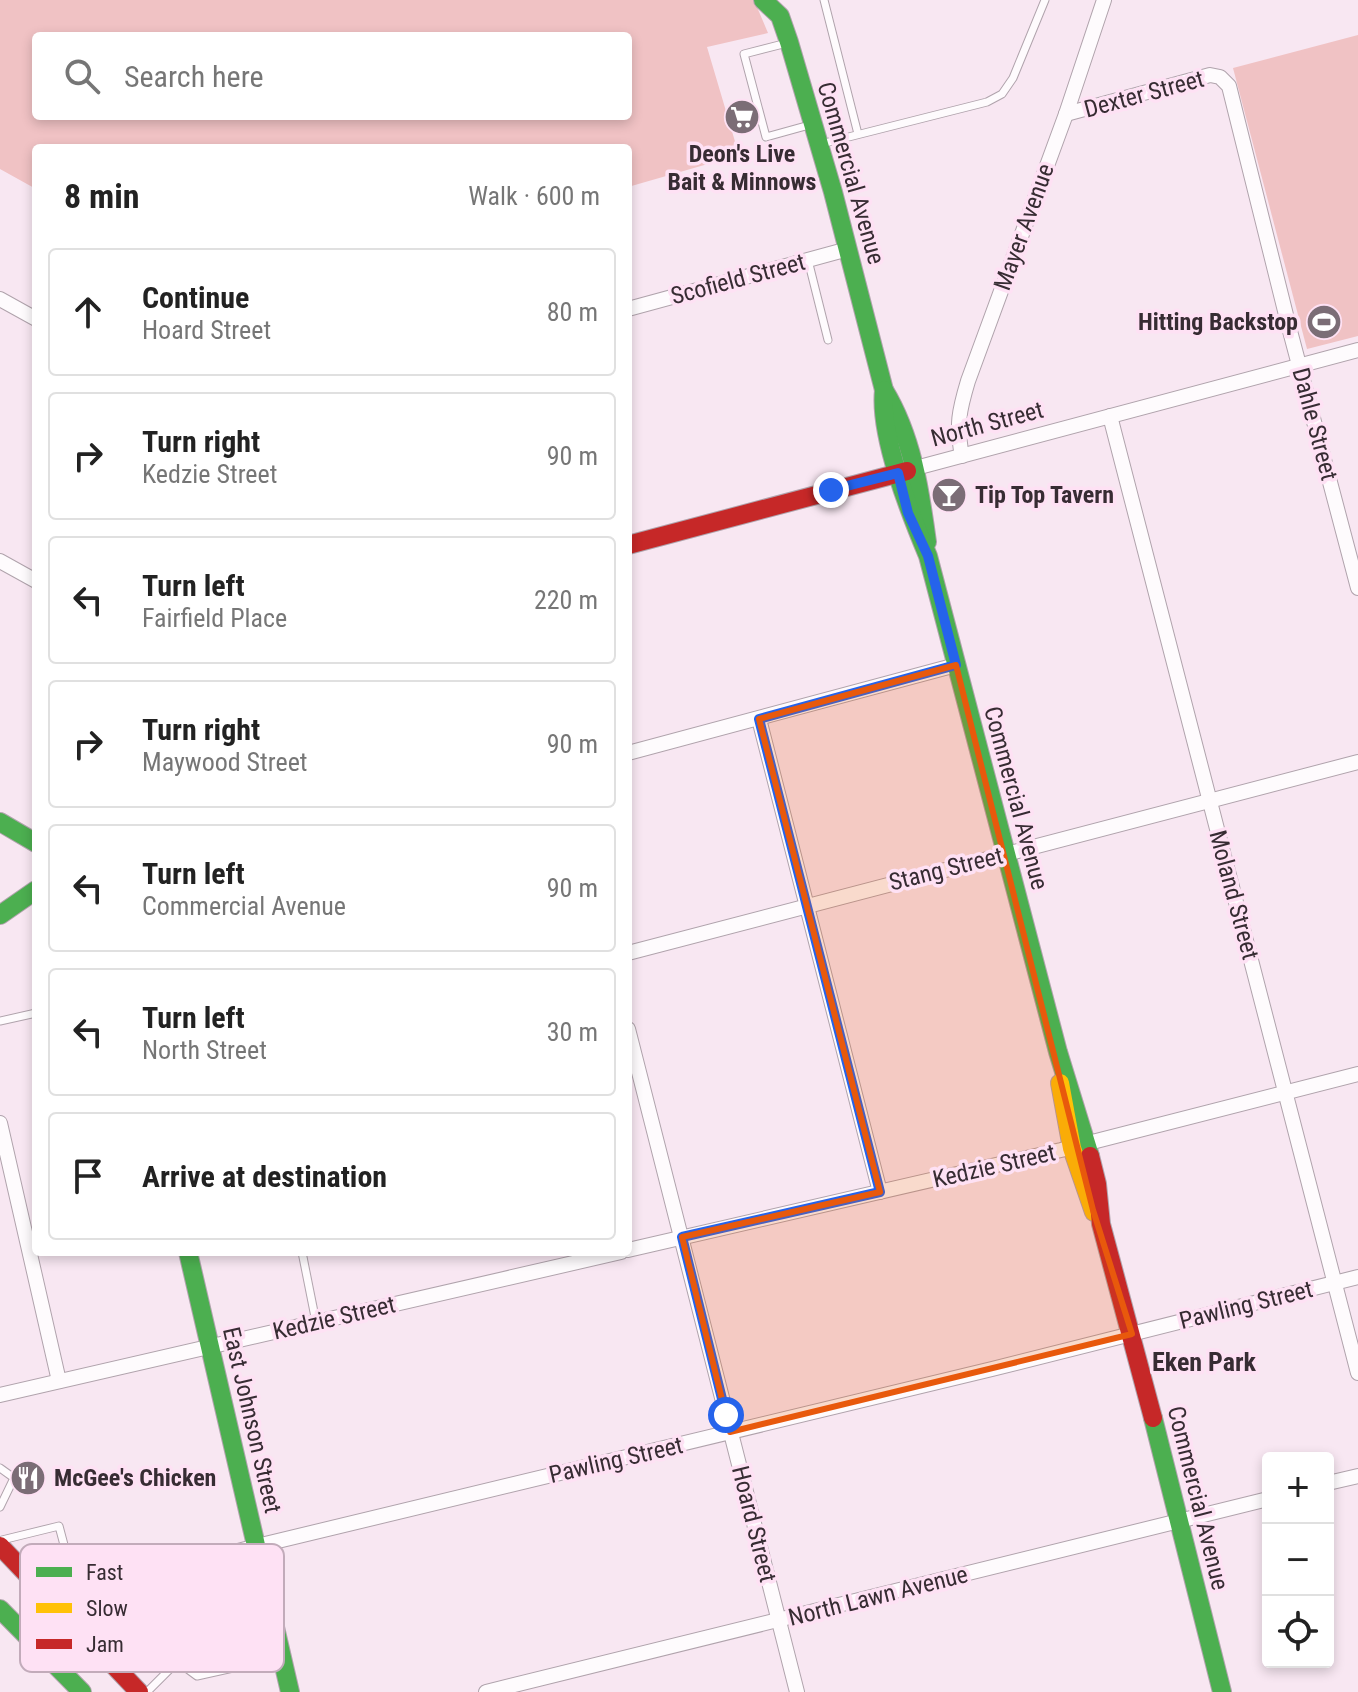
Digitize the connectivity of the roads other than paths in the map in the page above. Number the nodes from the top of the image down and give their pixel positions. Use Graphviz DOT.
graph roads {
  1 [pos="763,0"];
  2 [pos="824,0"];
  3 [pos="1045,0"];
  4 [pos="1104,0"];
  5 [pos="782,8"];
  6 [pos="789,42"];
  7 [pos="1220,77"];
  8 [pos="1066,114"];
  9 [pos="813,124"];
  10 [pos="858,134"];
  11 [pos="819,145"];
  12 [pos="848,249"];
  13 [pos="808,260"];
  14 [pos="0,299"];
  15 [pos="632,308"];
  16 [pos="32,317"];
  17 [pos="828,340"];
  18 [pos="1358,350"];
  19 [pos="1299,366"];
  20 [pos="1110,416"];
  21 [pos="962,456"];
  22 [pos="905,471"];
  23 [pos="632,544"];
  24 [pos="0,561"];
  25 [pos="32,579"];
  26 [pos="1358,588"];
  27 [pos="956,665"];
  28 [pos="759,719"];
  29 [pos="632,752"];
  30 [pos="1358,762"];
  31 [pos="1209,801"];
  32 [pos="0,822"];
  33 [pos="32,841"];
  34 [pos="1006,854"];
  35 [pos="32,893"];
  36 [pos="806,905"];
  37 [pos="0,915"];
  38 [pos="632,952"];
  39 [pos="32,1014"];
  40 [pos="0,1021"];
  41 [pos="632,1044"];
  42 [pos="1358,1074"];
  43 [pos="1285,1092"];
  44 [pos="0,1123"];
  45 [pos="1080,1146"];
  46 [pos="880,1192"];
  47 [pos="682,1237"];
  48 [pos="632,1249"];
  49 [pos="189,1256"];
  50 [pos="303,1256"];
  51 [pos="604,1256"];
  52 [pos="1358,1277"];
  53 [pos="1334,1283"];
  54 [pos="316,1322"];
  55 [pos="1132,1334"];
  56 [pos="211,1346"];
  57 [pos="1358,1373"];
  58 [pos="59,1381"];
  59 [pos="0,1395"];
  60 [pos="730,1432"];
  61 [pos="0,1468"];
  62 [pos="1358,1476"];
  63 [pos="1334,1482"];
  64 [pos="1262,1501"];
  65 [pos="1,1504"];
  66 [pos="1180,1522"];
  67 [pos="0,1543"];
  68 [pos="64,1544"];
  69 [pos="257,1544"];
  70 [pos="265,1544"];
  71 [pos="20,1564"];
  72 [pos="0,1609"];
  73 [pos="779,1621"];
  74 [pos="20,1628"];
  75 [pos="284,1667"];
  76 [pos="63,1672"];
  77 [pos="120,1672"];
  78 [pos="167,1672"];
  79 [pos="192,1672"];
  80 [pos="215,1672"];
  81 [pos="82,1692"];
  82 [pos="139,1692"];
  83 [pos="147,1692"];
  84 [pos="290,1692"];
  85 [pos="486,1692"];
  86 [pos="797,1692"];
  87 [pos="1222,1692"];
  1 -- 5 [label="street, Commercial Avenue"];
  2 -- 10 [label="lane"];
  3 -- 10 [label="lane"];
  4 -- 8 [label="street, Mayer Avenue"];
  5 -- 6 [label="street, Commercial Avenue"];
  6 -- 9 [label="street, Commercial Avenue"];
  6 -- 9 [label="lane"];
  7 -- 8 [label="street, Dexter Street"];
  7 -- 19 [label="street, Dahle Street"];
  8 -- 21 [label="street, Mayer Avenue"];
  9 -- 11 [label="street, Commercial Avenue"];
  10 -- 11 [label="lane"];
  11 -- 12 [label="street, Commercial Avenue"];
  12 -- 13 [label="street, Scofield Street"];
  12 -- 22 [label="street, Commercial Avenue"];
  13 -- 15 [label="street, Scofield Street"];
  13 -- 17 [label="lane"];
  14 -- 16 [label="street"];
  18 -- 19 [label="street, North Street"];
  19 -- 20 [label="street, North Street"];
  19 -- 26 [label="street, Dahle Street"];
  20 -- 21 [label="street, North Street"];
  20 -- 31 [label="street, Moland Street"];
  21 -- 22 [label="street, North Street"];
  22 -- 23 [label="street, North Street"];
  22 -- 27 [label="street, Commercial Avenue"];
  24 -- 25 [label="street"];
  27 -- 28 [label="street"];
  27 -- 34 [label="street, Commercial Avenue"];
  28 -- 29 [label="street"];
  28 -- 36 [label="street"];
  30 -- 31 [label="street, Stang Street"];
  31 -- 34 [label="street, Stang Street"];
  31 -- 43 [label="street, Moland Street"];
  32 -- 33 [label="street"];
  34 -- 36 [label="street, Stang Street"];
  34 -- 45 [label="street, Commercial Avenue"];
  35 -- 37 [label="street"];
  36 -- 38 [label="street, Stang Street"];
  36 -- 46 [label="street"];
  39 -- 40 [label="lane"];
  41 -- 47 [label="street, Hoard Street"];
  42 -- 43 [label="street, Kedzie Street"];
  43 -- 45 [label="street, Kedzie Street"];
  43 -- 53 [label="street, Moland Street"];
  44 -- 58 [label="street"];
  45 -- 46 [label="street, Kedzie Street"];
  45 -- 55 [label="street, Commercial Avenue"];
  46 -- 47 [label="street, Kedzie Street"];
  47 -- 48 [label="street, Kedzie Street"];
  47 -- 60 [label="street, Hoard Street"];
  49 -- 56 [label="street, East Johnson Street"];
  50 -- 54 [label="lane"];
  51 -- 54 [label="street, Kedzie Street"];
  52 -- 53 [label="street, Pawling Street"];
  53 -- 55 [label="street, Pawling Street"];
  53 -- 57 [label="street, Moland Street"];
  54 -- 56 [label="street, Kedzie Street"];
  55 -- 60 [label="street, Pawling Street"];
  55 -- 66 [label="street, Commercial Avenue"];
  56 -- 58 [label="street, Kedzie Street"];
  56 -- 69 [label="street, East Johnson Street"];
  58 -- 59 [label="street, Kedzie Street"];
  60 -- 70 [label="street, Pawling Street"];
  60 -- 73 [label="street, Hoard Street"];
  61 -- 65 [label="lane"];
  62 -- 63 [label="street"];
  64 -- 66 [label="street, North Lawn Avenue"];
  66 -- 73 [label="street, North Lawn Avenue"];
  66 -- 87 [label="street, Commercial Avenue"];
  67 -- 68 [label="lane"];
  67 -- 71 [label="street"];
  72 -- 74 [label="street"];
  73 -- 85 [label="street, North Lawn Avenue"];
  73 -- 86 [label="street, Hoard Street"];
  75 -- 84 [label="street, East Johnson Street"];
  76 -- 81 [label="street"];
  77 -- 82 [label="street"];
  78 -- 83 [label="lane"];
  79 -- 80 [label="lane"];
}
